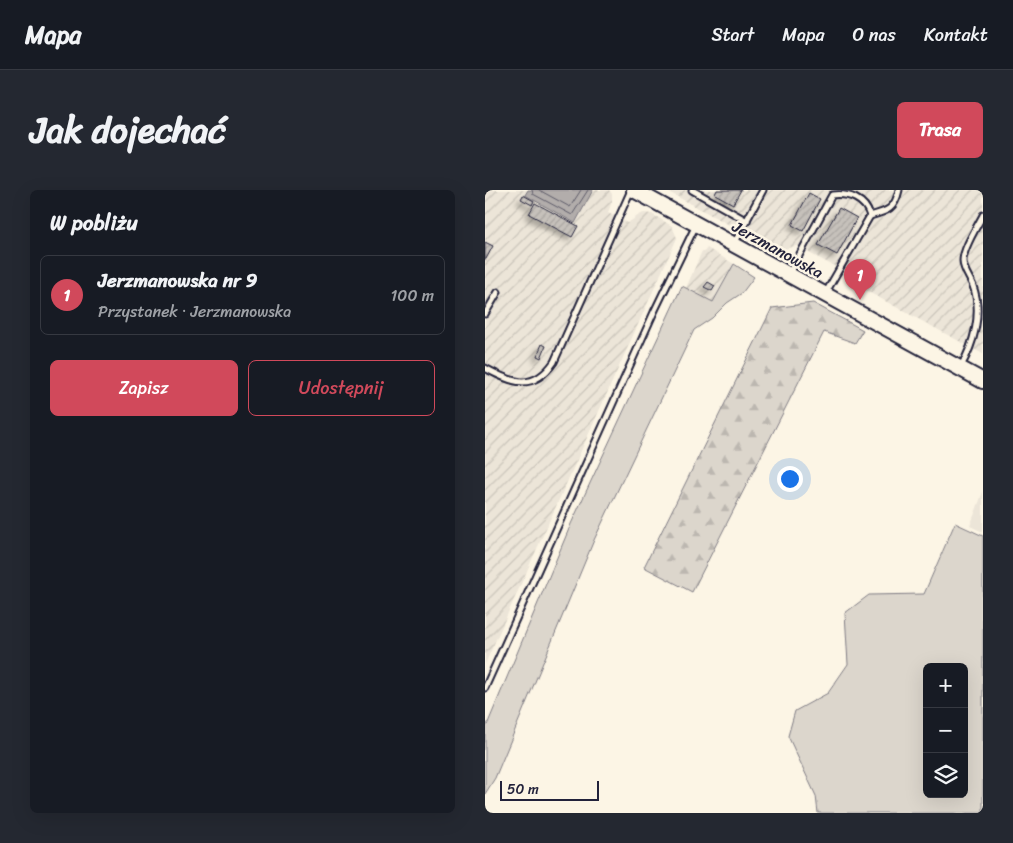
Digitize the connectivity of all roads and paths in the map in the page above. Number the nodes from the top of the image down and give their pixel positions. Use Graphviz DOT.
graph roads {
  1 [pos="632,190"];
  2 [pos="692,190"];
  3 [pos="763,190"];
  4 [pos="899,190"];
  5 [pos="843,192"];
  6 [pos="983,215"];
  7 [pos="870,216"];
  8 [pos="747,220"];
  9 [pos="696,224"];
  10 [pos="734,244"];
  11 [pos="789,275"];
  12 [pos="498,292"];
  13 [pos="825,295"];
  14 [pos="485,314"];
  15 [pos="485,368"];
  16 [pos="960,369"];
  17 [pos="983,381"];
  18 [pos="485,688"];
  1 -- 9 [label="street, Jerzmanowska"];
  1 -- 15 [label="lane"];
  2 -- 8 [label="lane"];
  3 -- 8 [label="lane"];
  4 -- 7 [label="lane"];
  5 -- 7 [label="lane"];
  5 -- 11 [label="lane"];
  6 -- 16 [label="lane"];
  7 -- 13 [label="lane"];
  8 -- 10 [label="lane"];
  9 -- 10 [label="street, Jerzmanowska"];
  9 -- 18 [label="lane"];
  10 -- 11 [label="street, Jerzmanowska"];
  11 -- 13 [label="street, Jerzmanowska"];
  12 -- 14 [label="lane"];
  13 -- 16 [label="street, Jerzmanowska"];
  16 -- 17 [label="street, Jerzmanowska"];
}
